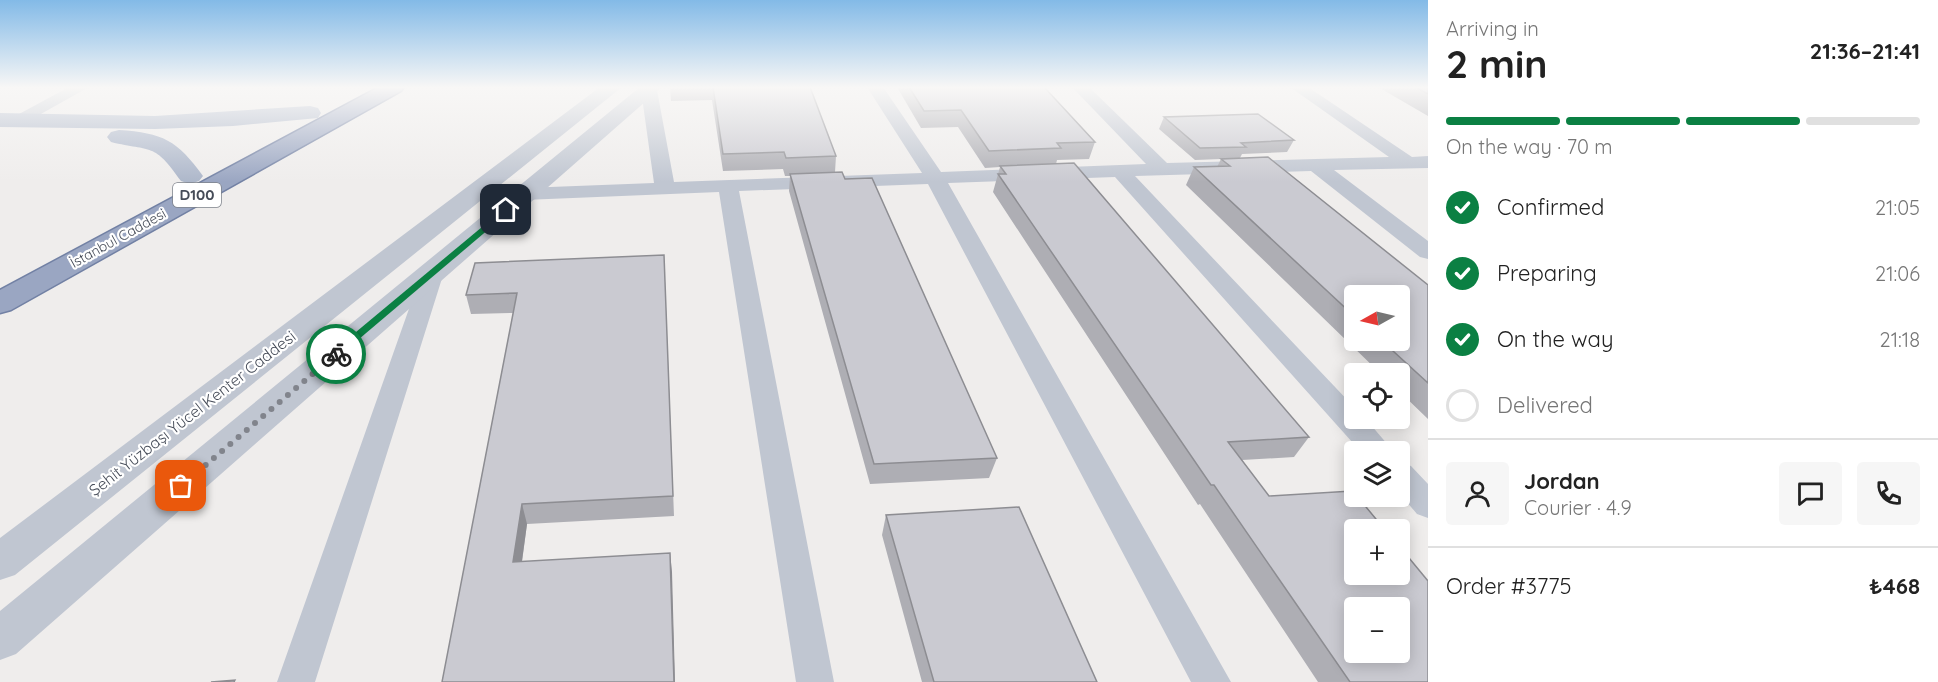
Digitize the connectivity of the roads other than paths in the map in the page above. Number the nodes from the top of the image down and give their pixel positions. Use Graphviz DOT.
graph roads {
  1 [pos="214,119"];
  2 [pos="299,119"];
  3 [pos="336,119"];
  4 [pos="571,119"];
  5 [pos="614,119"];
  6 [pos="655,119"];
  7 [pos="896,119"];
  8 [pos="1112,119"];
  9 [pos="1349,119"];
  10 [pos="6,125"];
  11 [pos="1418,162"];
  12 [pos="1314,164"];
  13 [pos="1162,169"];
  14 [pos="1120,171"];
  15 [pos="190,176"];
  16 [pos="935,178"];
  17 [pos="728,186"];
  18 [pos="665,189"];
  19 [pos="525,194"];
  20 [pos="1428,252"];
  21 [pos="434,272"];
  22 [pos="0,276"];
  23 [pos="0,303"];
  24 [pos="1369,441"];
  25 [pos="1410,485"];
  26 [pos="1428,505"];
  27 [pos="0,562"];
  28 [pos="0,639"];
  29 [pos="296,682"];
  30 [pos="815,682"];
  31 [pos="1212,682"];
  1 -- 10 [label="main road"];
  2 -- 15 [label="highway, İstanbul Caddesi"];
  3 -- 23 [label="highway, İstanbul Caddesi / D100"];
  4 -- 27 [label="street, Şehit Yüzbaşı Yücel Kenter Caddesi"];
  5 -- 19 [label="street"];
  6 -- 18 [label="street"];
  7 -- 16 [label="street"];
  8 -- 13 [label="street"];
  9 -- 11 [label="street"];
  10 -- 15 [label="main road"];
  11 -- 12 [label="street"];
  12 -- 13 [label="street"];
  12 -- 20 [label="street"];
  13 -- 14 [label="street"];
  14 -- 16 [label="street"];
  14 -- 24 [label="street"];
  15 -- 22 [label="highway, İstanbul Caddesi"];
  16 -- 17 [label="street"];
  16 -- 31 [label="street"];
  17 -- 18 [label="street"];
  17 -- 30 [label="street"];
  18 -- 19 [label="street"];
  19 -- 21 [label="street"];
  21 -- 28 [label="street"];
  21 -- 29 [label="street"];
  25 -- 26 [label="street"];
}
